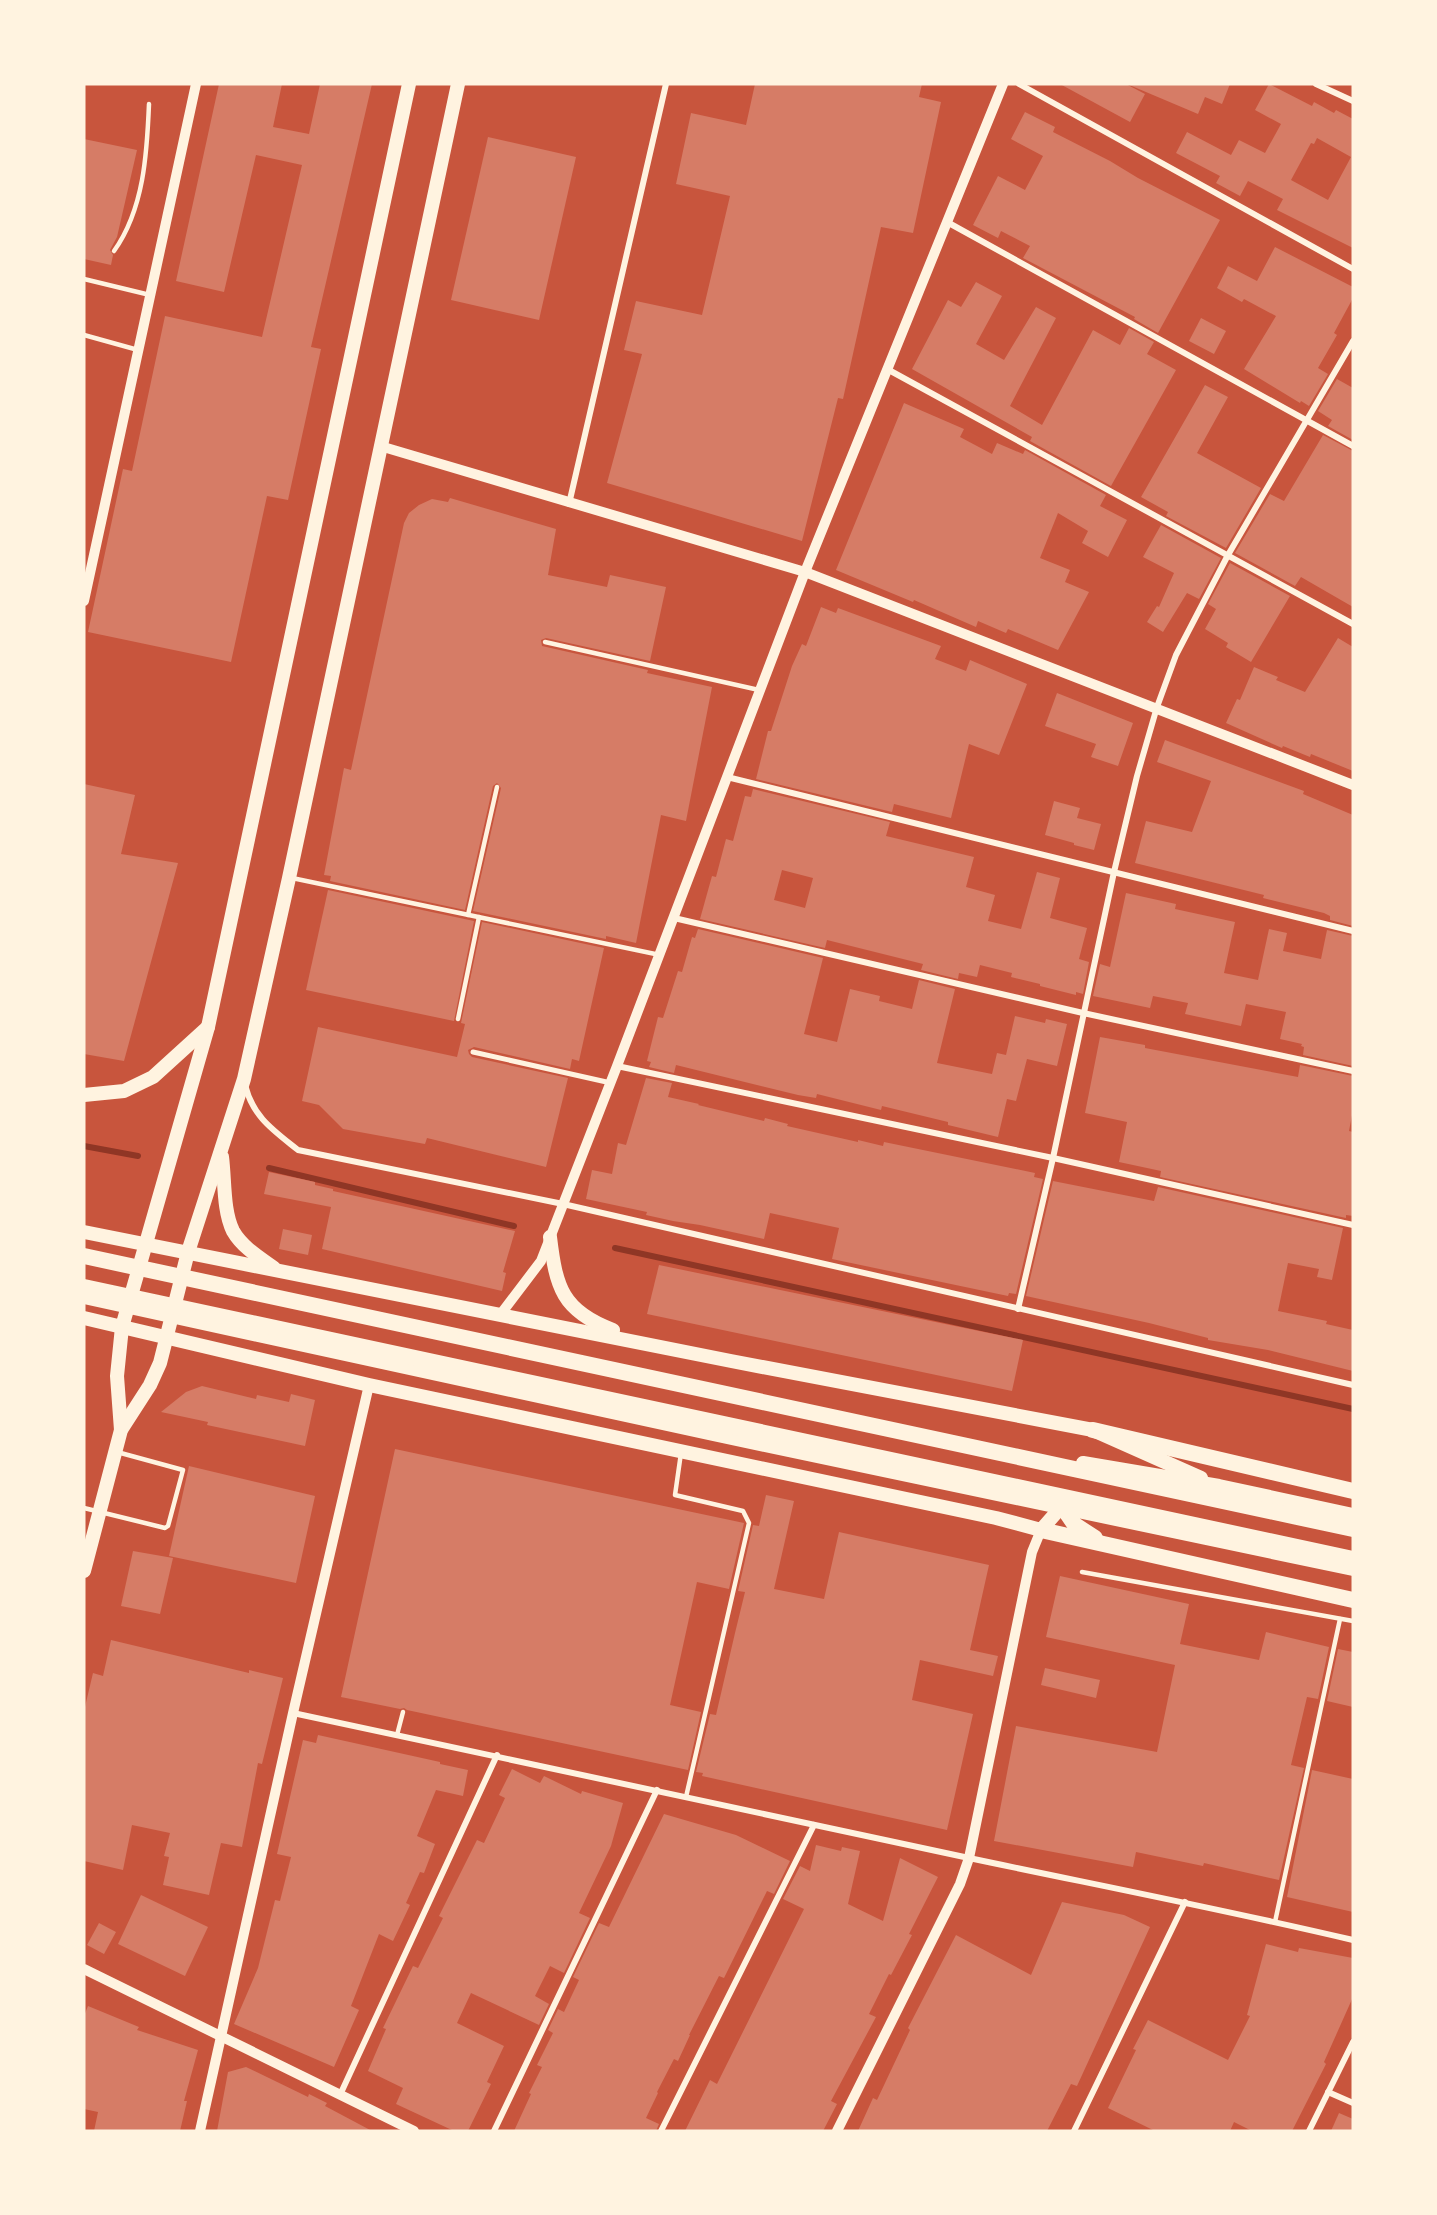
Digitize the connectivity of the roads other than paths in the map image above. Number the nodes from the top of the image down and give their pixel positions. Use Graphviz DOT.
graph roads {
  1 [pos="196,84"];
  2 [pos="409,84"];
  3 [pos="458,84"];
  4 [pos="666,84"];
  5 [pos="1003,84"];
  6 [pos="1019,84"];
  7 [pos="1316,84"];
  8 [pos="1353,101"];
  9 [pos="149,104"];
  10 [pos="947,222"];
  11 [pos="114,251"];
  12 [pos="1353,269"];
  13 [pos="84,279"];
  14 [pos="150,295"];
  15 [pos="84,335"];
  16 [pos="1353,341"];
  17 [pos="138,350"];
  18 [pos="887,369"];
  19 [pos="1306,421"];
  20 [pos="380,446"];
  21 [pos="1353,446"];
  22 [pos="569,504"];
  23 [pos="1228,555"];
  24 [pos="805,572"];
  25 [pos="84,601"];
  26 [pos="1353,624"];
  27 [pos="545,642"];
  28 [pos="761,691"];
  29 [pos="1157,707"];
  30 [pos="728,777"];
  31 [pos="1353,785"];
  32 [pos="497,787"];
  33 [pos="1114,872"];
  34 [pos="290,878"];
  35 [pos="468,915"];
  36 [pos="479,917"];
  37 [pos="674,918"];
  38 [pos="1353,931"];
  39 [pos="660,955"];
  40 [pos="1083,1013"];
  41 [pos="458,1019"];
  42 [pos="208,1027"];
  43 [pos="473,1052"];
  44 [pos="617,1066"];
  45 [pos="1353,1071"];
  46 [pos="244,1079"];
  47 [pos="611,1083"];
  48 [pos="84,1095"];
  49 [pos="222,1152"];
  50 [pos="1053,1158"];
  51 [pos="563,1204"];
  52 [pos="1353,1225"];
  53 [pos="84,1232"];
  54 [pos="550,1237"];
  55 [pos="145,1244"];
  56 [pos="84,1250"];
  57 [pos="188,1252"];
  58 [pos="84,1256"];
  59 [pos="279,1271"];
  60 [pos="84,1287"];
  61 [pos="84,1297"];
  62 [pos="1018,1309"];
  63 [pos="500,1315"];
  64 [pos="84,1318"];
  65 [pos="122,1327"];
  66 [pos="167,1336"];
  67 [pos="652,1345"];
  68 [pos="1353,1384"];
  69 [pos="369,1385"];
  70 [pos="121,1430"];
  71 [pos="1093,1430"];
  72 [pos="115,1451"];
  73 [pos="682,1452"];
  74 [pos="1219,1486"];
  75 [pos="1353,1491"];
  76 [pos="1062,1506"];
  77 [pos="84,1508"];
  78 [pos="98,1510"];
  79 [pos="1353,1515"];
  80 [pos="1353,1529"];
  81 [pos="1041,1530"];
  82 [pos="1119,1549"];
  83 [pos="1353,1559"];
  84 [pos="1353,1569"];
  85 [pos="84,1571"];
  86 [pos="1082,1572"];
  87 [pos="1353,1600"];
  88 [pos="1340,1619"];
  89 [pos="1353,1621"];
  90 [pos="403,1712"];
  91 [pos="293,1713"];
  92 [pos="397,1735"];
  93 [pos="497,1755"];
  94 [pos="657,1790"];
  95 [pos="686,1797"];
  96 [pos="814,1824"];
  97 [pos="969,1858"];
  98 [pos="1185,1902"];
  99 [pos="1275,1922"];
  100 [pos="1353,1940"];
  101 [pos="84,1969"];
  102 [pos="221,2037"];
  103 [pos="1353,2042"];
  104 [pos="1328,2092"];
  105 [pos="339,2095"];
  106 [pos="1353,2103"];
  107 [pos="200,2131"];
  108 [pos="414,2131"];
  109 [pos="494,2131"];
  110 [pos="661,2131"];
  111 [pos="837,2131"];
  112 [pos="1074,2131"];
  113 [pos="1309,2131"];
  1 -- 14 [label="street"];
  2 -- 42 [label="main road"];
  3 -- 20 [label="main road"];
  4 -- 22 [label="street"];
  5 -- 10 [label="street"];
  6 -- 12 [label="street"];
  7 -- 8 [label="street"];
  9 -- 11 [label="lane"];
  10 -- 18 [label="street"];
  10 -- 19 [label="street"];
  13 -- 14 [label="lane"];
  14 -- 17 [label="street"];
  15 -- 17 [label="lane"];
  16 -- 19 [label="street"];
  17 -- 25 [label="street"];
  18 -- 23 [label="street"];
  18 -- 24 [label="street"];
  19 -- 21 [label="street"];
  19 -- 23 [label="street"];
  20 -- 22 [label="street"];
  20 -- 34 [label="main road"];
  22 -- 24 [label="street"];
  23 -- 26 [label="street"];
  23 -- 29 [label="street"];
  24 -- 28 [label="street"];
  24 -- 29 [label="street"];
  27 -- 28 [label="lane"];
  28 -- 30 [label="street"];
  29 -- 31 [label="street"];
  29 -- 33 [label="street"];
  30 -- 33 [label="street"];
  30 -- 37 [label="street"];
  32 -- 35 [label="lane"];
  33 -- 38 [label="street"];
  33 -- 40 [label="street"];
  34 -- 35 [label="lane"];
  34 -- 46 [label="main road"];
  35 -- 36 [label="lane"];
  36 -- 39 [label="lane"];
  36 -- 41 [label="lane"];
  37 -- 39 [label="street"];
  37 -- 40 [label="street"];
  39 -- 44 [label="street"];
  40 -- 45 [label="street"];
  40 -- 50 [label="street"];
  42 -- 48 [label="main road"];
  42 -- 55 [label="main road"];
  43 -- 47 [label="street"];
  44 -- 47 [label="street"];
  44 -- 50 [label="street"];
  46 -- 49 [label="main road"];
  46 -- 51 [label="street"];
  47 -- 51 [label="street"];
  49 -- 57 [label="main road"];
  49 -- 59 [label="main road"];
  50 -- 52 [label="street"];
  50 -- 62 [label="street"];
  51 -- 54 [label="street"];
  51 -- 62 [label="street"];
  53 -- 55 [label="main road"];
  54 -- 63 [label="street"];
  54 -- 67 [label="main road"];
  55 -- 57 [label="main road"];
  55 -- 65 [label="main road"];
  56 -- 74 [label="main road"];
  57 -- 59 [label="main road"];
  57 -- 66 [label="main road"];
  58 -- 80 [label="highway"];
  59 -- 63 [label="main road"];
  60 -- 83 [label="highway"];
  61 -- 76 [label="main road"];
  62 -- 68 [label="street"];
  63 -- 67 [label="main road"];
  64 -- 65 [label="main road"];
  65 -- 66 [label="main road"];
  65 -- 70 [label="main road"];
  66 -- 69 [label="main road"];
  66 -- 70 [label="main road"];
  67 -- 71 [label="main road"];
  69 -- 73 [label="main road"];
  69 -- 91 [label="street"];
  70 -- 72 [label="main road"];
  71 -- 74 [label="main road"];
  71 -- 75 [label="highway"];
  72 -- 78 [label="main road"];
  72 -- 78 [label="lane"];
  73 -- 81 [label="main road"];
  73 -- 95 [label="lane"];
  74 -- 79 [label="main road"];
  76 -- 81 [label="main road"];
  76 -- 82 [label="highway"];
  76 -- 84 [label="main road"];
  77 -- 78 [label="lane"];
  78 -- 85 [label="main road"];
  81 -- 82 [label="highway"];
  81 -- 97 [label="street"];
  82 -- 87 [label="highway"];
  86 -- 88 [label="lane"];
  88 -- 89 [label="lane"];
  88 -- 99 [label="lane"];
  90 -- 92 [label="lane"];
  91 -- 92 [label="street"];
  91 -- 102 [label="street"];
  92 -- 93 [label="street"];
  93 -- 94 [label="street"];
  93 -- 105 [label="street"];
  94 -- 95 [label="street"];
  94 -- 109 [label="street"];
  95 -- 96 [label="street"];
  96 -- 97 [label="street"];
  96 -- 110 [label="street"];
  97 -- 98 [label="street"];
  97 -- 111 [label="street"];
  98 -- 99 [label="street"];
  98 -- 112 [label="street"];
  99 -- 100 [label="street"];
  101 -- 102 [label="street"];
  102 -- 105 [label="street"];
  102 -- 107 [label="street"];
  103 -- 104 [label="street"];
  104 -- 106 [label="street"];
  104 -- 113 [label="street"];
  105 -- 108 [label="street"];
}
